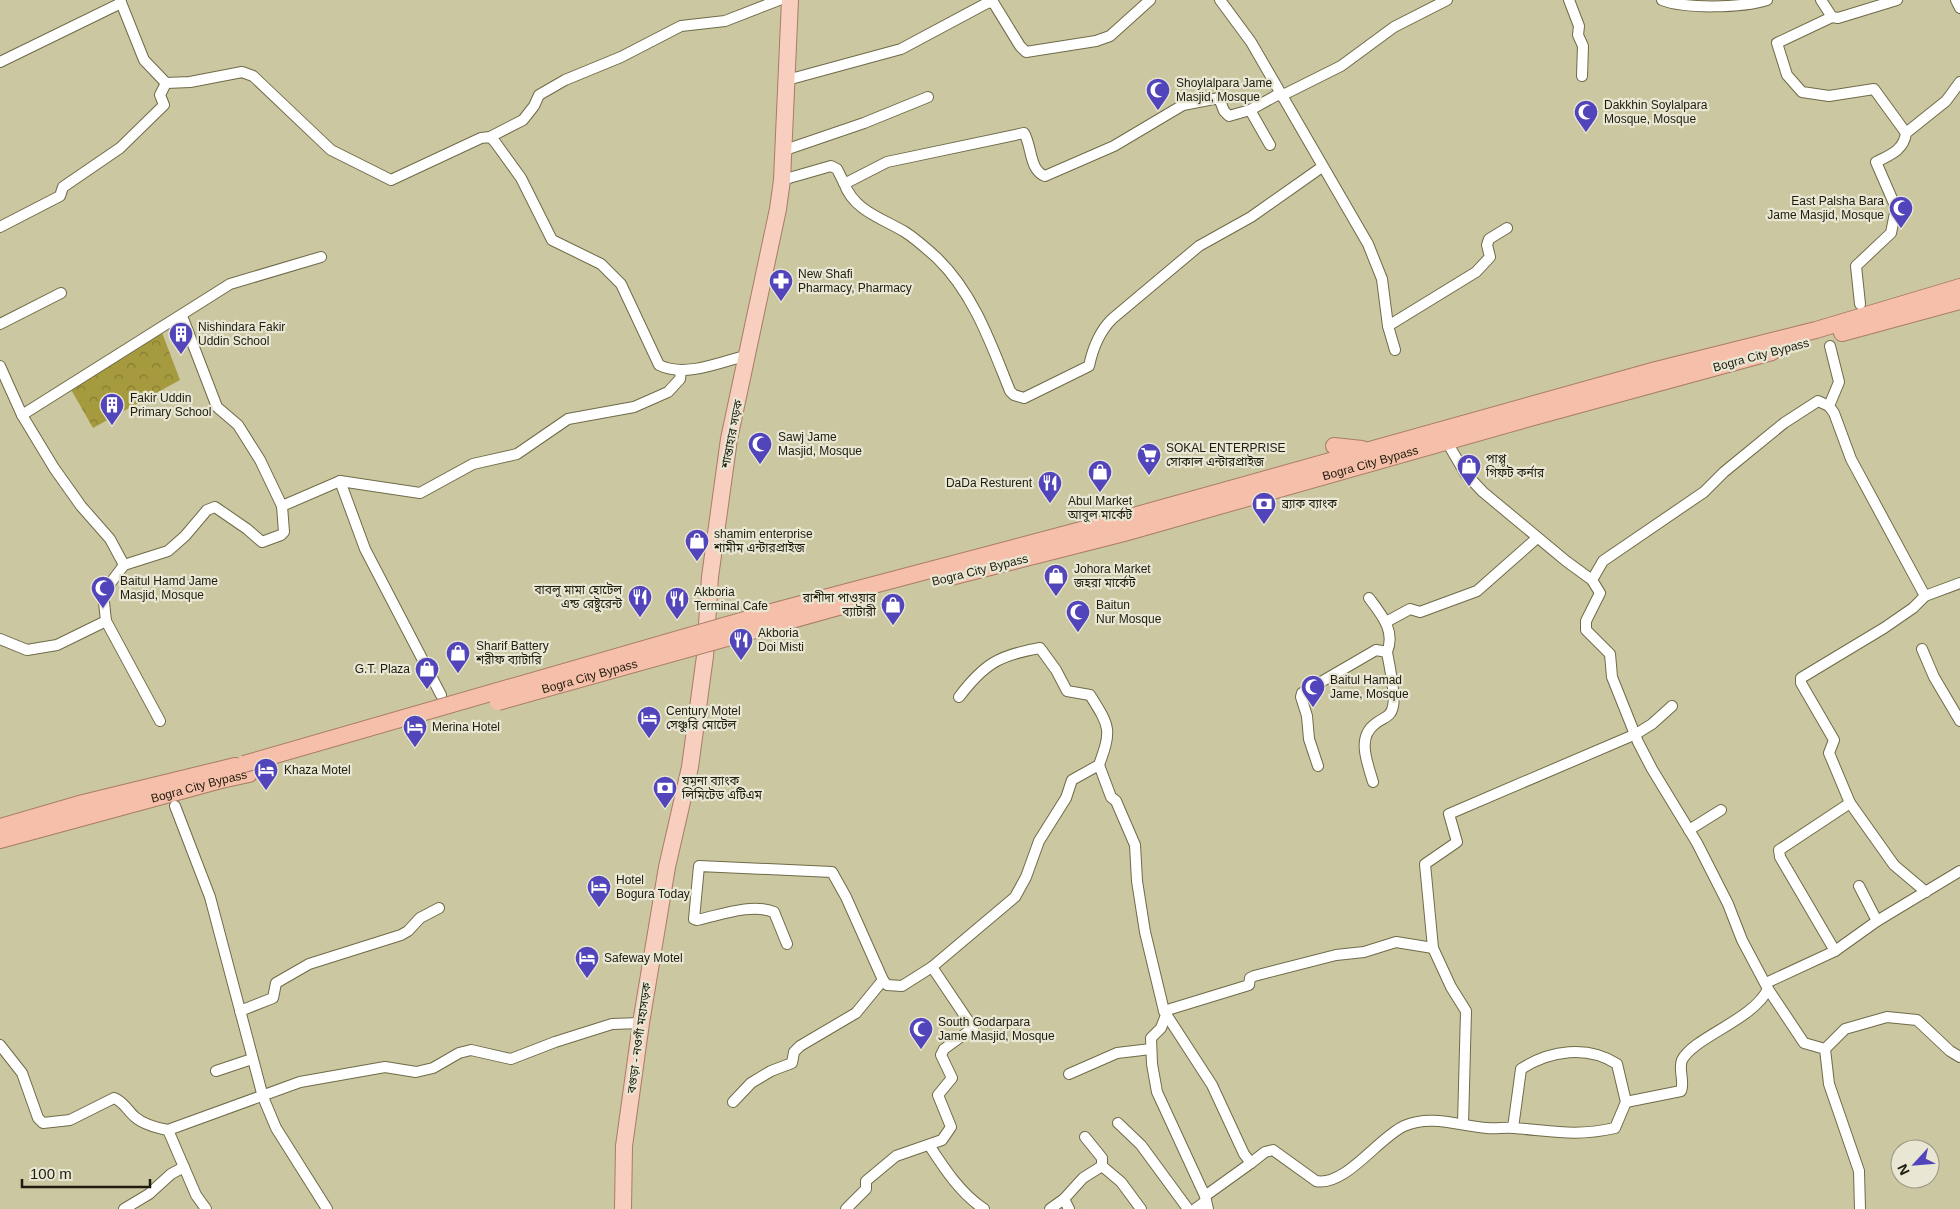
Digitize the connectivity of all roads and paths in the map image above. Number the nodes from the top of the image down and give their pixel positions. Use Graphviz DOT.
graph roads {
  1 [pos="779,0"];
  2 [pos="790,0"];
  3 [pos="1150,0"];
  4 [pos="1220,0"];
  5 [pos="1447,0"];
  6 [pos="1569,0"];
  7 [pos="1662,0"];
  8 [pos="1767,0"];
  9 [pos="1821,0"];
  10 [pos="1897,0"];
  11 [pos="1956,0"];
  12 [pos="121,2"];
  13 [pos="1960,8"];
  14 [pos="1832,17"];
  15 [pos="0,62"];
  16 [pos="1582,76"];
  17 [pos="787,80"];
  18 [pos="1960,82"];
  19 [pos="166,83"];
  20 [pos="1280,95"];
  21 [pos="928,97"];
  22 [pos="1250,110"];
  23 [pos="1906,133"];
  24 [pos="490,137"];
  25 [pos="1270,145"];
  26 [pos="785,150"];
  27 [pos="1322,167"];
  28 [pos="782,180"];
  29 [pos="844,183"];
  30 [pos="0,227"];
  31 [pos="1508,228"];
  32 [pos="321,257"];
  33 [pos="1960,287"];
  34 [pos="61,293"];
  35 [pos="1960,301"];
  36 [pos="1860,304"];
  37 [pos="182,316"];
  38 [pos="0,324"];
  39 [pos="1388,326"];
  40 [pos="1830,346"];
  41 [pos="1395,350"];
  42 [pos="748,355"];
  43 [pos="0,366"];
  44 [pos="681,371"];
  45 [pos="1829,406"];
  46 [pos="22,415"];
  47 [pos="1334,446"];
  48 [pos="1451,449"];
  49 [pos="1371,450"];
  50 [pos="340,481"];
  51 [pos="282,506"];
  52 [pos="1121,526"];
  53 [pos="1537,538"];
  54 [pos="124,566"];
  55 [pos="1592,580"];
  56 [pos="1960,583"];
  57 [pos="1925,596"];
  58 [pos="1369,598"];
  59 [pos="106,621"];
  60 [pos="1386,622"];
  61 [pos="0,639"];
  62 [pos="1922,648"];
  63 [pos="1386,652"];
  64 [pos="441,695"];
  65 [pos="959,697"];
  66 [pos="1672,706"];
  67 [pos="160,721"];
  68 [pos="1960,721"];
  69 [pos="1636,734"];
  70 [pos="1099,765"];
  71 [pos="1318,766"];
  72 [pos="1373,782"];
  73 [pos="1850,803"];
  74 [pos="175,806"];
  75 [pos="88,810"];
  76 [pos="1721,810"];
  77 [pos="0,827"];
  78 [pos="1689,830"];
  79 [pos="0,840"];
  80 [pos="667,867"];
  81 [pos="1960,871"];
  82 [pos="1859,886"];
  83 [pos="1926,892"];
  84 [pos="440,908"];
  85 [pos="1877,921"];
  86 [pos="787,944"];
  87 [pos="1433,948"];
  88 [pos="1836,951"];
  89 [pos="932,967"];
  90 [pos="883,980"];
  91 [pos="1767,986"];
  92 [pos="240,1011"];
  93 [pos="1165,1013"];
  94 [pos="640,1023"];
  95 [pos="0,1045"];
  96 [pos="1151,1049"];
  97 [pos="1825,1049"];
  98 [pos="1960,1057"];
  99 [pos="252,1060"];
  100 [pos="216,1071"];
  101 [pos="1069,1074"];
  102 [pos="263,1097"];
  103 [pos="733,1102"];
  104 [pos="1626,1102"];
  105 [pos="1118,1124"];
  106 [pos="1463,1124"];
  107 [pos="1513,1128"];
  108 [pos="168,1130"];
  109 [pos="1085,1137"];
  110 [pos="929,1145"];
  111 [pos="1251,1163"];
  112 [pos="1102,1166"];
  113 [pos="184,1167"];
  114 [pos="1064,1199"];
  115 [pos="1206,1202"];
  116 [pos="124,1209"];
  117 [pos="206,1209"];
  118 [pos="328,1209"];
  119 [pos="623,1209"];
  120 [pos="846,1209"];
  121 [pos="984,1209"];
  122 [pos="1050,1209"];
  123 [pos="1069,1209"];
  124 [pos="1141,1209"];
  125 [pos="1188,1209"];
  126 [pos="1195,1209"];
  127 [pos="1860,1209"];
  1 -- 24 [label="street"];
  2 -- 17 [label="main road, শান্তাহার সড়ক"];
  3 -- 17 [label="street"];
  4 -- 20 [label="street"];
  5 -- 20 [label="street"];
  6 -- 16 [label="street"];
  7 -- 8 [label="street"];
  9 -- 14 [label="street"];
  10 -- 14 [label="street"];
  11 -- 13 [label="street"];
  12 -- 15 [label="street"];
  12 -- 19 [label="street"];
  14 -- 23 [label="street"];
  17 -- 26 [label="main road, শান্তাহার সড়ক"];
  18 -- 23 [label="street"];
  19 -- 24 [label="street"];
  19 -- 30 [label="street"];
  20 -- 22 [label="street"];
  20 -- 27 [label="street"];
  21 -- 26 [label="street"];
  22 -- 25 [label="street"];
  22 -- 29 [label="street"];
  23 -- 36 [label="street"];
  24 -- 44 [label="street"];
  26 -- 28 [label="main road, শান্তাহার সড়ক"];
  27 -- 29 [label="street"];
  27 -- 39 [label="street"];
  28 -- 29 [label="street"];
  28 -- 42 [label="main road, শান্তাহার সড়ক"];
  31 -- 39 [label="street"];
  32 -- 37 [label="street"];
  33 -- 49 [label="highway, Bogra City Bypass"];
  34 -- 38 [label="street"];
  35 -- 52 [label="highway, Bogra City Bypass"];
  37 -- 46 [label="street"];
  37 -- 51 [label="street"];
  39 -- 41 [label="street"];
  40 -- 45 [label="street"];
  42 -- 44 [label="street"];
  42 -- 80 [label="main road, শান্তাহার সড়ক"];
  43 -- 46 [label="street"];
  44 -- 50 [label="street"];
  45 -- 55 [label="street"];
  45 -- 57 [label="street"];
  46 -- 54 [label="street"];
  47 -- 49 [label="highway"];
  48 -- 53 [label="street"];
  49 -- 52 [label="highway, Bogra City Bypass"];
  50 -- 51 [label="street"];
  50 -- 64 [label="street"];
  51 -- 54 [label="street"];
  52 -- 75 [label="highway, Bogra City Bypass, bridge"];
  53 -- 55 [label="street"];
  53 -- 60 [label="street"];
  54 -- 59 [label="street"];
  55 -- 69 [label="street"];
  56 -- 57 [label="street"];
  57 -- 73 [label="street"];
  58 -- 60 [label="street"];
  59 -- 61 [label="street"];
  59 -- 67 [label="street"];
  60 -- 63 [label="street"];
  62 -- 68 [label="street"];
  63 -- 71 [label="street"];
  63 -- 72 [label="street"];
  65 -- 70 [label="street"];
  66 -- 69 [label="street"];
  69 -- 78 [label="street"];
  69 -- 87 [label="street"];
  70 -- 89 [label="street"];
  70 -- 93 [label="street"];
  73 -- 83 [label="street"];
  73 -- 88 [label="street"];
  74 -- 92 [label="street"];
  75 -- 77 [label="highway, Bogra City Bypass"];
  75 -- 79 [label="highway, Bogra City Bypass"];
  76 -- 78 [label="street"];
  78 -- 91 [label="street"];
  80 -- 94 [label="main road, বগুড়া - নওগাঁ মহাসড়ক"];
  81 -- 83 [label="street"];
  82 -- 85 [label="street"];
  83 -- 85 [label="street"];
  84 -- 92 [label="street"];
  85 -- 88 [label="street"];
  86 -- 90 [label="street"];
  87 -- 93 [label="street"];
  87 -- 106 [label="street"];
  88 -- 91 [label="street"];
  89 -- 90 [label="street"];
  89 -- 110 [label="street"];
  90 -- 103 [label="street"];
  91 -- 97 [label="street"];
  91 -- 104 [label="street"];
  92 -- 99 [label="street"];
  93 -- 96 [label="street"];
  93 -- 111 [label="street"];
  94 -- 102 [label="street"];
  94 -- 119 [label="main road, বগুড়া - নওগাঁ মহাসড়ক"];
  95 -- 108 [label="street"];
  96 -- 101 [label="street"];
  96 -- 115 [label="street"];
  97 -- 98 [label="street"];
  97 -- 127 [label="street"];
  99 -- 100 [label="street"];
  99 -- 102 [label="street"];
  102 -- 108 [label="street"];
  102 -- 118 [label="street"];
  104 -- 107 [label="street"];
  104 -- 107 [label="street"];
  105 -- 125 [label="street"];
  106 -- 107 [label="street"];
  106 -- 111 [label="street"];
  108 -- 113 [label="street"];
  109 -- 112 [label="street"];
  110 -- 120 [label="street"];
  110 -- 121 [label="street"];
  111 -- 115 [label="street"];
  112 -- 114 [label="street"];
  112 -- 124 [label="street"];
  113 -- 116 [label="street"];
  113 -- 117 [label="street"];
  114 -- 122 [label="street"];
  114 -- 123 [label="street"];
  115 -- 126 [label="street"];
}
